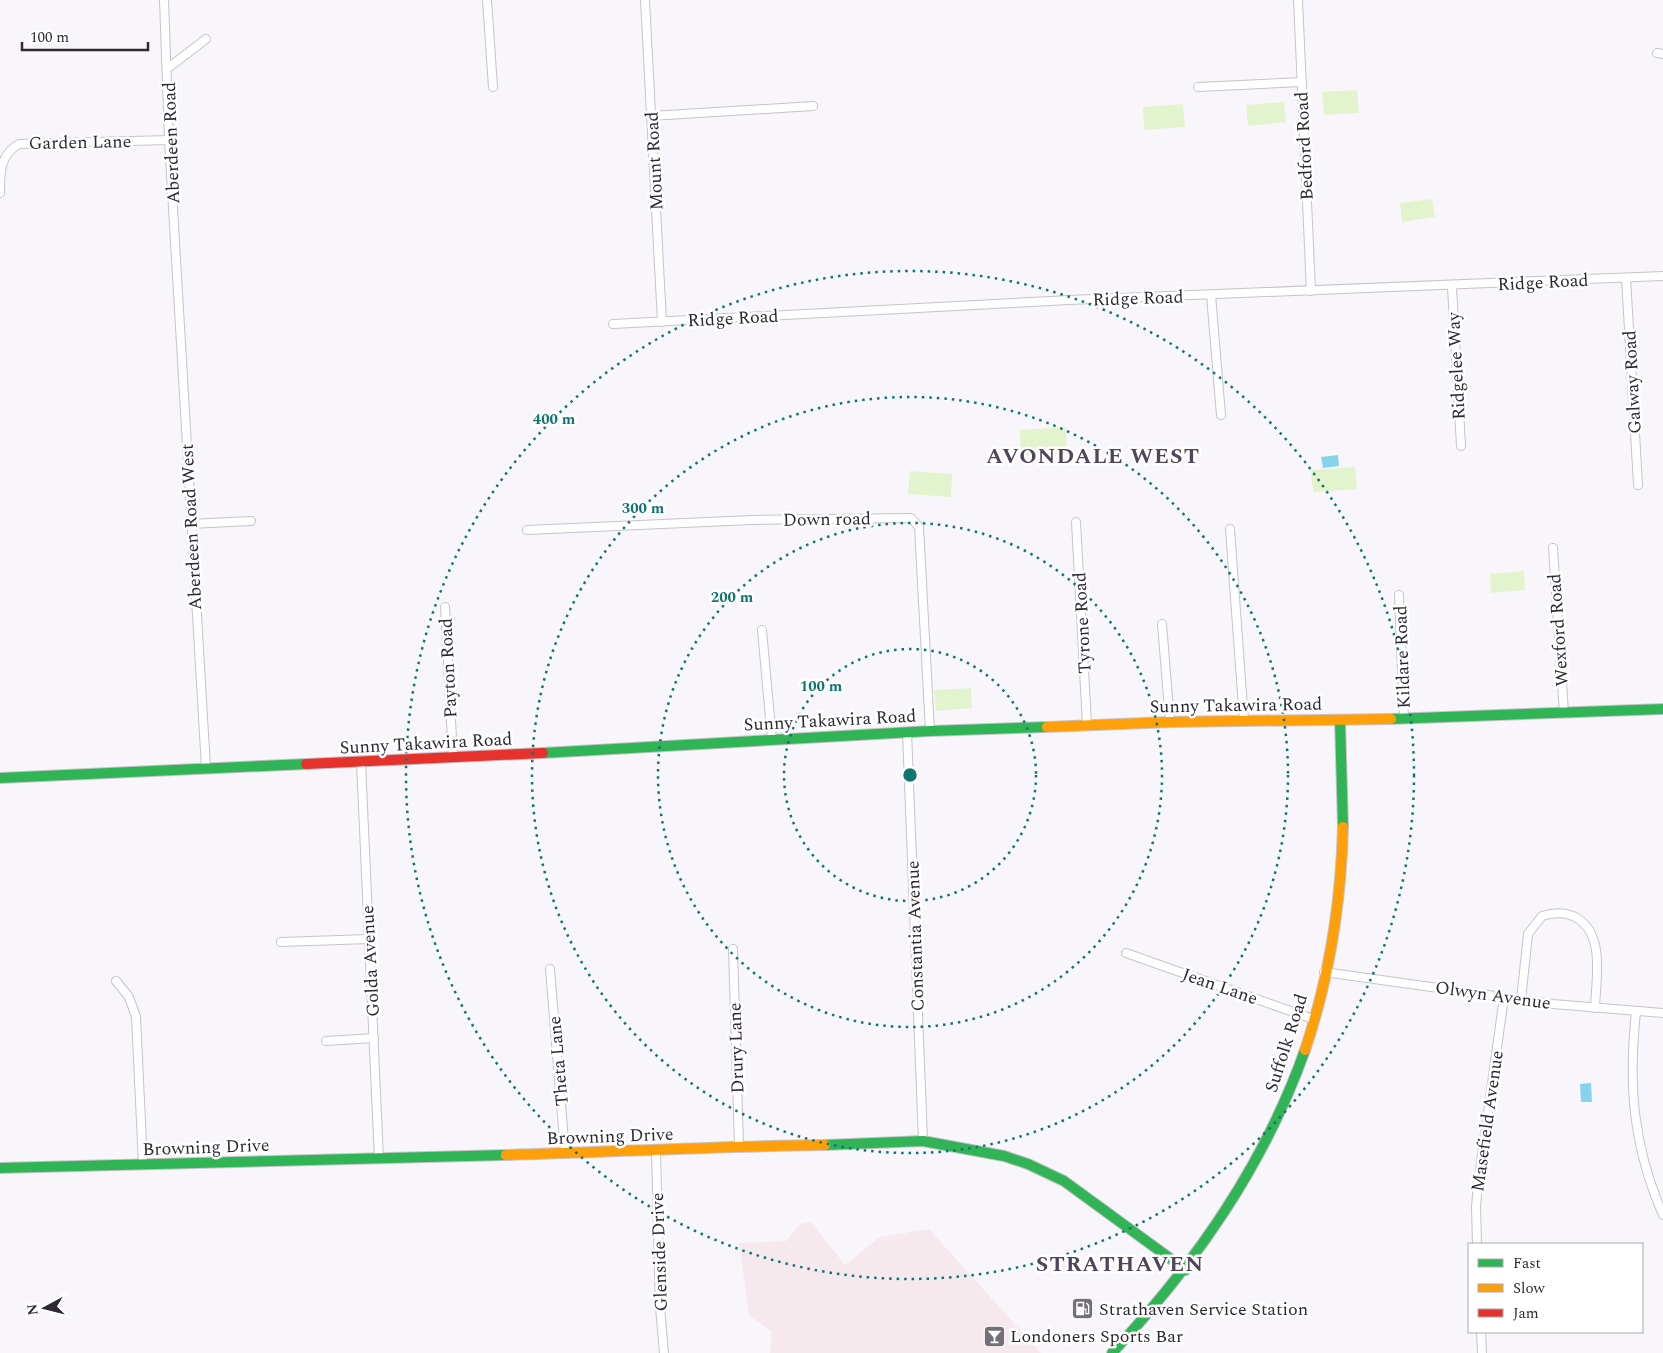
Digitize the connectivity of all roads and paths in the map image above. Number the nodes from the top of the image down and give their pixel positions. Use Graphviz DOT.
graph roads {
  1 [pos="164,0"];
  2 [pos="487,0"];
  3 [pos="645,0"];
  4 [pos="1298,0"];
  5 [pos="206,40"];
  6 [pos="168,68"];
  7 [pos="1302,82"];
  8 [pos="493,87"];
  9 [pos="1198,87"];
  10 [pos="813,106"];
  11 [pos="651,116"];
  12 [pos="169,140"];
  13 [pos="0,193"];
  14 [pos="1663,276"];
  15 [pos="1626,278"];
  16 [pos="178,287"];
  17 [pos="1452,287"];
  18 [pos="1311,291"];
  19 [pos="1211,295"];
  20 [pos="662,322"];
  21 [pos="613,324"];
  22 [pos="1221,415"];
  23 [pos="1461,446"];
  24 [pos="1638,485"];
  25 [pos="251,521"];
  26 [pos="1076,522"];
  27 [pos="190,524"];
  28 [pos="1230,529"];
  29 [pos="527,530"];
  30 [pos="1553,548"];
  31 [pos="1399,595"];
  32 [pos="445,607"];
  33 [pos="1162,624"];
  34 [pos="762,630"];
  35 [pos="1663,709"];
  36 [pos="1564,713"];
  37 [pos="1404,719"];
  38 [pos="1340,720"];
  39 [pos="1244,721"];
  40 [pos="1170,722"];
  41 [pos="1087,725"];
  42 [pos="930,731"];
  43 [pos="907,732"];
  44 [pos="772,740"];
  45 [pos="453,758"];
  46 [pos="361,763"];
  47 [pos="206,768"];
  48 [pos="0,778"];
  49 [pos="369,939"];
  50 [pos="281,942"];
  51 [pos="733,949"];
  52 [pos="1126,953"];
  53 [pos="550,969"];
  54 [pos="1324,972"];
  55 [pos="116,981"];
  56 [pos="1504,998"];
  57 [pos="1521,1000"];
  58 [pos="1595,1008"];
  59 [pos="1636,1012"];
  60 [pos="1663,1013"];
  61 [pos="1314,1019"];
  62 [pos="374,1038"];
  63 [pos="326,1040"];
  64 [pos="923,1141"];
  65 [pos="739,1146"];
  66 [pos="656,1152"];
  67 [pos="565,1153"];
  68 [pos="379,1159"];
  69 [pos="143,1164"];
  70 [pos="0,1168"];
  71 [pos="1663,1215"];
  72 [pos="1477,1243"];
  73 [pos="1186,1270"];
  74 [pos="1481,1333"];
  75 [pos="664,1353"];
  76 [pos="1112,1353"];
  77 [pos="1482,1353"];
  1 -- 6 [label="street, Aberdeen Road"];
  2 -- 8 [label="street"];
  3 -- 11 [label="street, Mount Road"];
  4 -- 7 [label="street, Bedford Road"];
  5 -- 6 [label="street"];
  6 -- 12 [label="street, Aberdeen Road"];
  7 -- 9 [label="street"];
  7 -- 18 [label="street, Bedford Road"];
  10 -- 11 [label="street"];
  11 -- 20 [label="street, Mount Road"];
  12 -- 13 [label="street, Garden Lane"];
  12 -- 16 [label="street, Aberdeen Road"];
  14 -- 15 [label="street, Ridge Road"];
  15 -- 17 [label="street, Ridge Road"];
  15 -- 24 [label="street, Galway Road"];
  16 -- 27 [label="street, Aberdeen Road West"];
  17 -- 18 [label="street, Ridge Road"];
  17 -- 23 [label="street, Ridgelee Way"];
  18 -- 19 [label="street, Ridge Road"];
  19 -- 20 [label="street, Ridge Road"];
  19 -- 22 [label="street"];
  20 -- 21 [label="street, Ridge Road"];
  25 -- 27 [label="street"];
  26 -- 41 [label="street, Tyrone Road"];
  27 -- 47 [label="street, Aberdeen Road West"];
  28 -- 39 [label="street"];
  29 -- 42 [label="street, Down road"];
  30 -- 36 [label="street, Wexford Road"];
  31 -- 37 [label="street, Kildare Road"];
  32 -- 45 [label="street, Payton Road"];
  33 -- 40 [label="street"];
  34 -- 44 [label="street"];
  35 -- 36 [label="street, Sunny Takawira Road"];
  36 -- 37 [label="street, Sunny Takawira Road"];
  37 -- 38 [label="street, Sunny Takawira Road"];
  38 -- 39 [label="street, Sunny Takawira Road"];
  38 -- 54 [label="street, Suffolk Road"];
  39 -- 40 [label="street, Sunny Takawira Road"];
  40 -- 41 [label="street, Sunny Takawira Road"];
  41 -- 42 [label="street, Sunny Takawira Road"];
  42 -- 43 [label="street, Sunny Takawira Road"];
  43 -- 44 [label="street, Sunny Takawira Road"];
  43 -- 64 [label="street, Constantia Avenue"];
  44 -- 45 [label="street, Sunny Takawira Road"];
  45 -- 46 [label="street, Sunny Takawira Road"];
  46 -- 47 [label="street, Sunny Takawira Road"];
  46 -- 49 [label="street, Golda Avenue"];
  47 -- 48 [label="street, Sunny Takawira Road"];
  49 -- 50 [label="street"];
  49 -- 62 [label="street, Golda Avenue"];
  51 -- 65 [label="street, Drury Lane"];
  52 -- 61 [label="street, Jean Lane"];
  53 -- 67 [label="street, Theta Lane"];
  54 -- 56 [label="street, Olwyn Avenue"];
  54 -- 61 [label="street, Suffolk Road"];
  55 -- 69 [label="street"];
  56 -- 57 [label="street, Olwyn Avenue"];
  56 -- 72 [label="street, Masefield Avenue"];
  57 -- 58 [label="street, Olwyn Avenue"];
  57 -- 58 [label="street"];
  58 -- 59 [label="street, Olwyn Avenue"];
  59 -- 60 [label="street, Olwyn Avenue"];
  59 -- 71 [label="street"];
  61 -- 73 [label="street, Suffolk Road"];
  62 -- 63 [label="street"];
  62 -- 68 [label="street, Golda Avenue"];
  64 -- 65 [label="street, Browning Drive"];
  64 -- 73 [label="street, Browning Drive"];
  65 -- 66 [label="street, Browning Drive"];
  66 -- 67 [label="street, Browning Drive"];
  66 -- 75 [label="street, Glenside Drive"];
  67 -- 68 [label="street, Browning Drive"];
  68 -- 69 [label="street, Browning Drive"];
  69 -- 70 [label="street, Browning Drive"];
  73 -- 76 [label="street, Suffolk Road"];
  74 -- 77 [label="street"];
}
